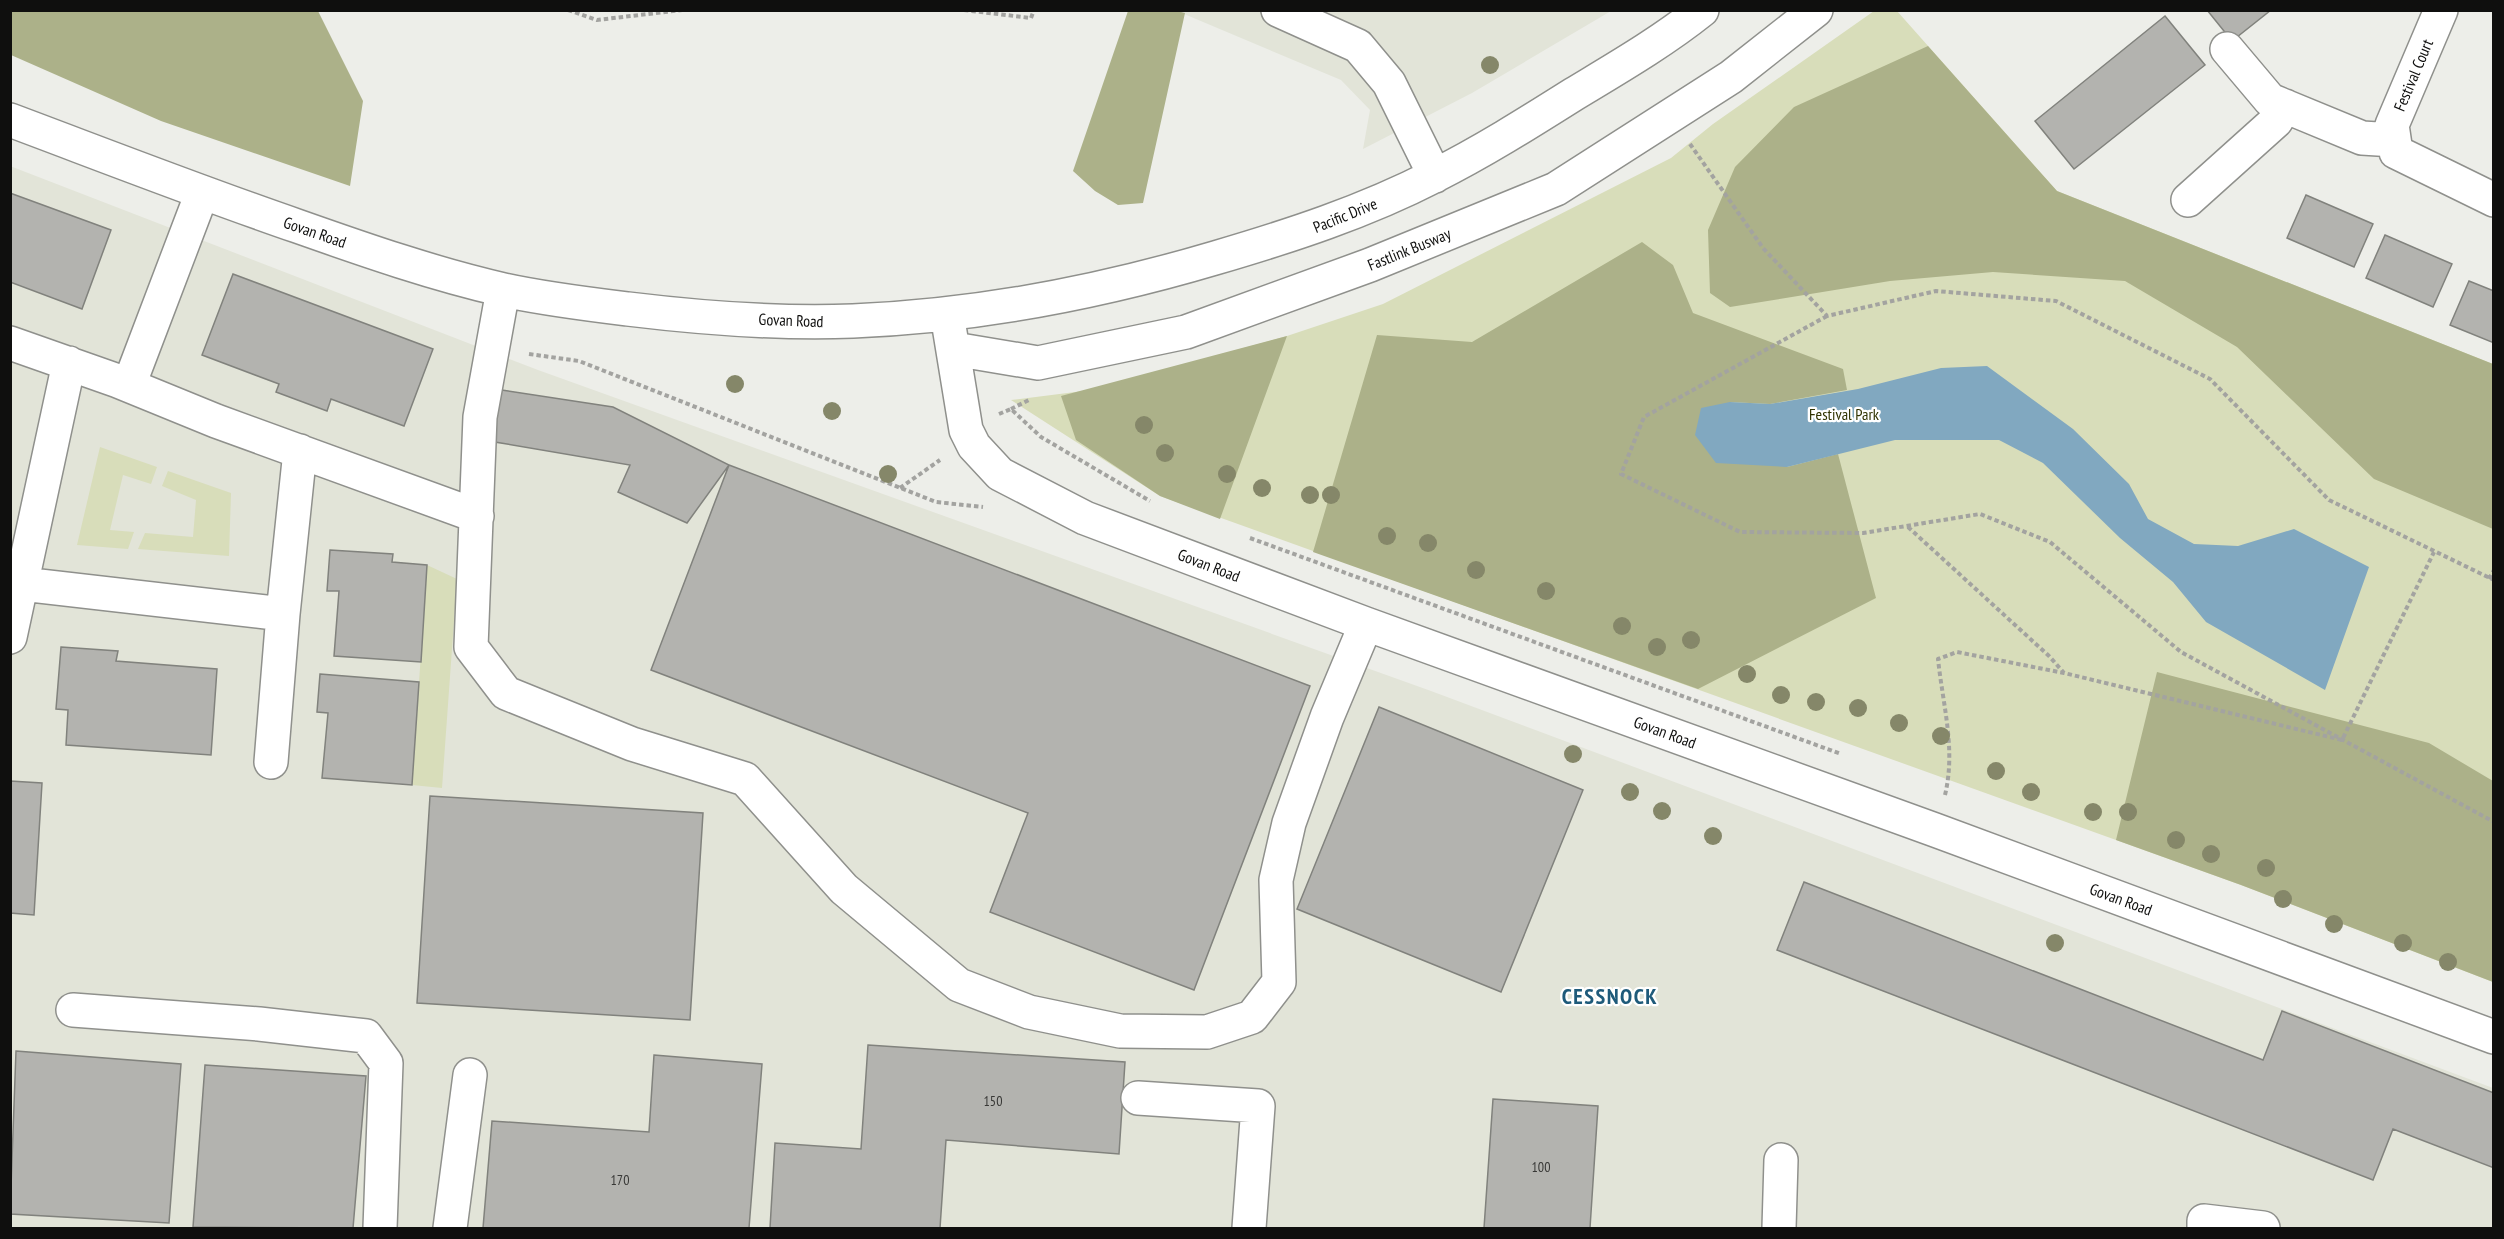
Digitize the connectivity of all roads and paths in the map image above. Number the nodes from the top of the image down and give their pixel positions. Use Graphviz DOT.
graph roads {
  1 [pos="568,10"];
  2 [pos="682,10"];
  3 [pos="964,10"];
  4 [pos="1034,10"];
  5 [pos="1278,10"];
  6 [pos="1702,10"];
  7 [pos="1816,10"];
  8 [pos="2441,10"];
  9 [pos="2227,49"];
  10 [pos="2285,106"];
  11 [pos="1672,116"];
  12 [pos="10,120"];
  13 [pos="2394,140"];
  14 [pos="1434,176"];
  15 [pos="202,193"];
  16 [pos="2188,200"];
  17 [pos="2493,200"];
  18 [pos="503,290"];
  19 [pos="947,314"];
  20 [pos="1827,316"];
  21 [pos="10,343"];
  22 [pos="492,348"];
  23 [pos="954,349"];
  24 [pos="69,363"];
  25 [pos="129,385"];
  26 [pos="966,430"];
  27 [pos="300,451"];
  28 [pos="900,488"];
  29 [pos="1155,503"];
  30 [pos="994,508"];
  31 [pos="477,516"];
  32 [pos="1908,526"];
  33 [pos="1243,536"];
  34 [pos="2434,552"];
  35 [pos="2493,570"];
  36 [pos="2491,579"];
  37 [pos="22,584"];
  38 [pos="283,614"];
  39 [pos="1366,624"];
  40 [pos="10,637"];
  41 [pos="2064,673"];
  42 [pos="2342,740"];
  43 [pos="1844,755"];
  44 [pos="272,762"];
  45 [pos="1934,788"];
  46 [pos="1946,792"];
  47 [pos="1956,796"];
  48 [pos="2493,822"];
  49 [pos="1935,830"];
  50 [pos="73,1010"];
  51 [pos="2493,1037"];
  52 [pos="470,1075"];
  53 [pos="1138,1098"];
  54 [pos="1781,1160"];
  55 [pos="380,1228"];
  56 [pos="450,1228"];
  57 [pos="1249,1228"];
  58 [pos="1779,1228"];
  59 [pos="2204,1228"];
  60 [pos="2263,1228"];
  1 -- 2 [label="path"];
  3 -- 4 [label="path"];
  5 -- 14 [label="street"];
  6 -- 14 [label="street, Pacific Drive"];
  7 -- 11 [label="street, Fastlink Busway"];
  8 -- 13 [label="street, Festival Court"];
  9 -- 10 [label="street"];
  10 -- 13 [label="street"];
  10 -- 16 [label="street"];
  11 -- 20 [label="path"];
  11 -- 23 [label="street, Fastlink Busway"];
  12 -- 15 [label="street, Govan Road"];
  13 -- 17 [label="street"];
  14 -- 19 [label="street, Pacific Drive"];
  15 -- 18 [label="street, Govan Road"];
  15 -- 25 [label="street"];
  18 -- 19 [label="street, Govan Road"];
  18 -- 22 [label="street"];
  19 -- 23 [label="street, Govan Road"];
  20 -- 32 [label="path"];
  20 -- 34 [label="path"];
  21 -- 24 [label="street"];
  22 -- 28 [label="path"];
  22 -- 31 [label="street"];
  23 -- 26 [label="street, Govan Road"];
  24 -- 25 [label="street"];
  24 -- 37 [label="street"];
  25 -- 27 [label="street"];
  26 -- 28 [label="path"];
  26 -- 29 [label="path"];
  26 -- 39 [label="street, Govan Road"];
  27 -- 31 [label="street"];
  27 -- 38 [label="street"];
  28 -- 30 [label="path"];
  31 -- 39 [label="street"];
  32 -- 41 [label="path"];
  32 -- 42 [label="path"];
  33 -- 43 [label="path"];
  34 -- 36 [label="path"];
  34 -- 42 [label="path"];
  35 -- 36 [label="path"];
  37 -- 38 [label="street"];
  37 -- 40 [label="street"];
  38 -- 44 [label="street"];
  39 -- 49 [label="street, Govan Road"];
  41 -- 42 [label="path"];
  41 -- 46 [label="path"];
  42 -- 48 [label="path"];
  45 -- 46 [label="path"];
  46 -- 47 [label="path"];
  46 -- 49 [label="path"];
  49 -- 51 [label="street, Govan Road"];
  50 -- 55 [label="street"];
  52 -- 56 [label="street"];
  53 -- 57 [label="street"];
  54 -- 58 [label="street"];
  59 -- 60 [label="street"];
}
